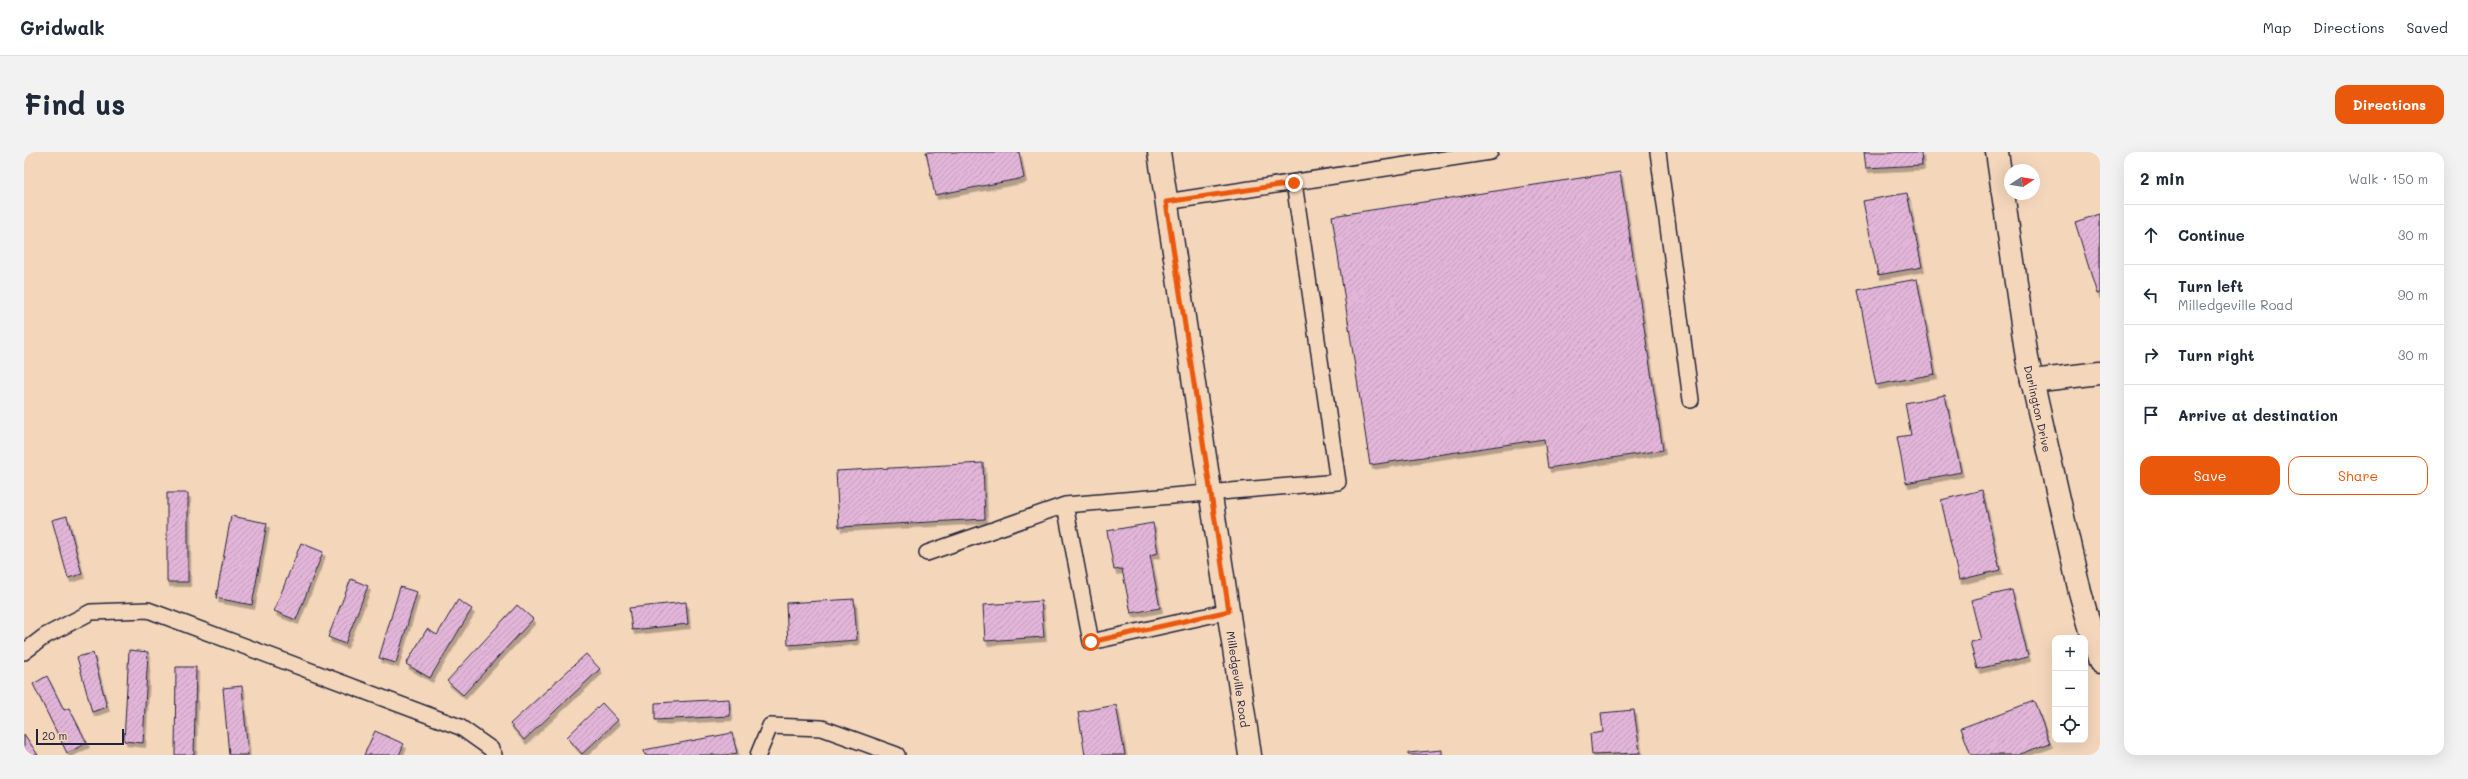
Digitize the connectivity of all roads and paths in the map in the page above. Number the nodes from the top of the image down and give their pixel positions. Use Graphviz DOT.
graph roads {
  1 [pos="1159,152"];
  2 [pos="1490,152"];
  3 [pos="1658,152"];
  4 [pos="1997,152"];
  5 [pos="1294,183"];
  6 [pos="1166,202"];
  7 [pos="2100,373"];
  8 [pos="2032,381"];
  9 [pos="1691,400"];
  10 [pos="1212,493"];
  11 [pos="1065,505"];
  12 [pos="927,553"];
  13 [pos="1229,611"];
  14 [pos="24,652"];
  15 [pos="2100,662"];
  16 [pos="494,755"];
  17 [pos="758,755"];
  18 [pos="897,755"];
  19 [pos="1250,755"];
  1 -- 6 [label="street, Milledgeville Road"];
  2 -- 5 [label="lane"];
  3 -- 9 [label="lane"];
  4 -- 8 [label="street, Darlington Drive"];
  5 -- 6 [label="lane"];
  5 -- 10 [label="lane"];
  6 -- 10 [label="street, Milledgeville Road"];
  7 -- 8 [label="street"];
  8 -- 15 [label="street, Darlington Drive"];
  10 -- 11 [label="lane"];
  10 -- 13 [label="street, Milledgeville Road"];
  11 -- 12 [label="lane"];
  11 -- 13 [label="lane"];
  13 -- 19 [label="street, Milledgeville Road"];
  14 -- 16 [label="lane"];
  17 -- 18 [label="lane"];
}
